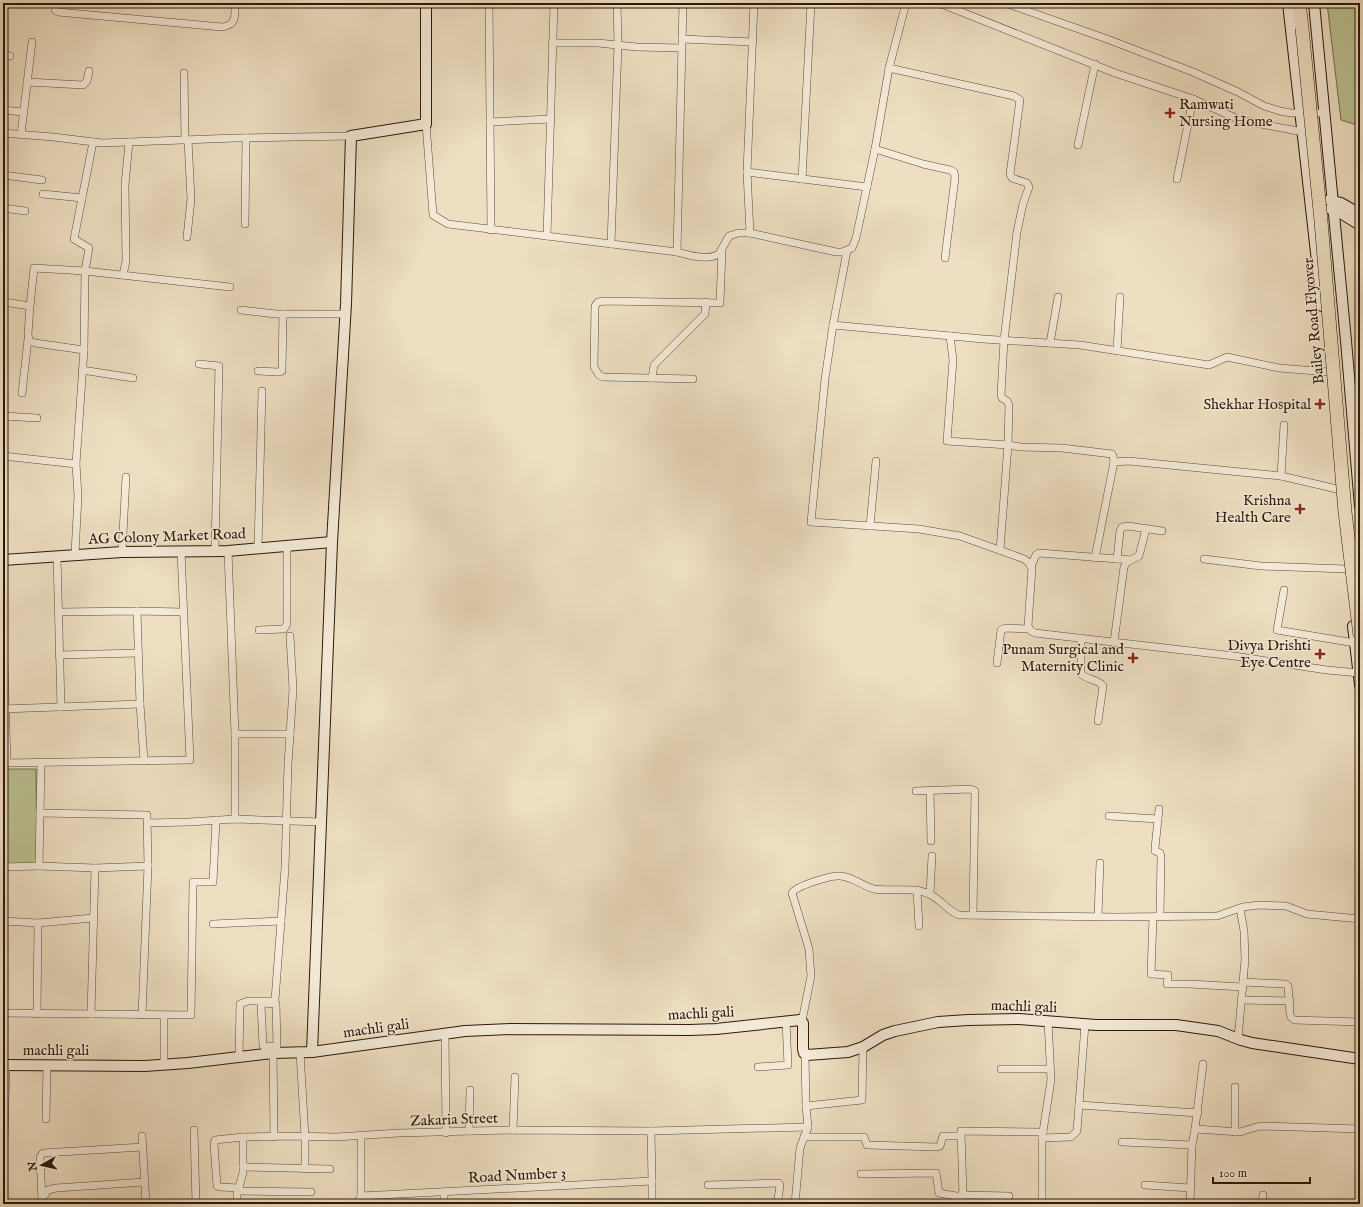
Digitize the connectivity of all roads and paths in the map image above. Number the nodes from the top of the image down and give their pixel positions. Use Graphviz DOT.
graph roads {
  1 [pos="55,3"];
  2 [pos="235,3"];
  3 [pos="426,3"];
  4 [pos="489,3"];
  5 [pos="554,3"];
  6 [pos="618,3"];
  7 [pos="683,3"];
  8 [pos="754,3"];
  9 [pos="811,3"];
  10 [pos="906,3"];
  11 [pos="939,3"];
  12 [pos="1005,3"];
  13 [pos="1288,3"];
  14 [pos="1299,3"];
  15 [pos="1308,3"];
  16 [pos="1314,3"];
  17 [pos="1306,28"];
  18 [pos="682,39"];
  19 [pos="32,42"];
  20 [pos="753,42"];
  21 [pos="552,43"];
  22 [pos="618,44"];
  23 [pos="681,48"];
  24 [pos="1095,64"];
  25 [pos="889,68"];
  26 [pos="89,71"];
  27 [pos="184,73"];
  28 [pos="27,82"];
  29 [pos="1193,99"];
  30 [pos="3,110"];
  31 [pos="24,112"];
  32 [pos="1325,113"];
  33 [pos="1302,114"];
  34 [pos="551,119"];
  35 [pos="490,122"];
  36 [pos="426,124"];
  37 [pos="1304,132"];
  38 [pos="3,133"];
  39 [pos="21,134"];
  40 [pos="351,136"];
  41 [pos="246,138"];
  42 [pos="186,140"];
  43 [pos="93,142"];
  44 [pos="129,142"];
  45 [pos="1078,145"];
  46 [pos="875,149"];
  47 [pos="1329,160"];
  48 [pos="1307,162"];
  49 [pos="748,172"];
  50 [pos="3,175"];
  51 [pos="802,179"];
  52 [pos="1177,179"];
  53 [pos="42,180"];
  54 [pos="867,187"];
  55 [pos="43,194"];
  56 [pos="82,198"];
  57 [pos="1311,204"];
  58 [pos="1334,204"];
  59 [pos="3,208"];
  60 [pos="25,211"];
  61 [pos="1360,214"];
  62 [pos="245,224"];
  63 [pos="1360,225"];
  64 [pos="491,230"];
  65 [pos="750,233"];
  66 [pos="547,236"];
  67 [pos="186,237"];
  68 [pos="611,244"];
  69 [pos="722,249"];
  70 [pos="847,251"];
  71 [pos="677,252"];
  72 [pos="1316,254"];
  73 [pos="1338,254"];
  74 [pos="945,258"];
  75 [pos="85,271"];
  76 [pos="123,275"];
  77 [pos="230,286"];
  78 [pos="1058,297"];
  79 [pos="1120,297"];
  80 [pos="3,302"];
  81 [pos="706,302"];
  82 [pos="30,306"];
  83 [pos="241,310"];
  84 [pos="283,314"];
  85 [pos="345,314"];
  86 [pos="833,325"];
  87 [pos="950,336"];
  88 [pos="28,338"];
  89 [pos="1004,340"];
  90 [pos="1346,341"];
  91 [pos="1326,342"];
  92 [pos="1050,343"];
  93 [pos="84,350"];
  94 [pos="1117,350"];
  95 [pos="199,364"];
  96 [pos="82,370"];
  97 [pos="258,371"];
  98 [pos="1329,372"];
  99 [pos="133,378"];
  100 [pos="652,378"];
  101 [pos="692,379"];
  102 [pos="1350,387"];
  103 [pos="1330,389"];
  104 [pos="262,391"];
  105 [pos="22,393"];
  106 [pos="3,416"];
  107 [pos="37,418"];
  108 [pos="1284,425"];
  109 [pos="1008,445"];
  110 [pos="3,456"];
  111 [pos="876,461"];
  112 [pos="1358,461"];
  113 [pos="1114,462"];
  114 [pos="76,464"];
  115 [pos="1281,476"];
  116 [pos="126,477"];
  117 [pos="1337,489"];
  118 [pos="1360,506"];
  119 [pos="870,526"];
  120 [pos="1146,529"];
  121 [pos="1162,531"];
  122 [pos="332,542"];
  123 [pos="288,545"];
  124 [pos="258,547"];
  125 [pos="1000,550"];
  126 [pos="180,551"];
  127 [pos="214,551"];
  128 [pos="228,551"];
  129 [pos="122,552"];
  130 [pos="75,554"];
  131 [pos="57,556"];
  132 [pos="1095,558"];
  133 [pos="1117,559"];
  134 [pos="1204,559"];
  135 [pos="3,560"];
  136 [pos="1131,560"];
  137 [pos="1031,566"];
  138 [pos="1346,569"];
  139 [pos="1360,582"];
  140 [pos="1284,590"];
  141 [pos="137,611"];
  142 [pos="59,612"];
  143 [pos="183,612"];
  144 [pos="1356,620"];
  145 [pos="3,627"];
  146 [pos="1029,629"];
  147 [pos="259,630"];
  148 [pos="290,636"];
  149 [pos="1081,638"];
  150 [pos="1358,639"];
  151 [pos="1114,642"];
  152 [pos="138,653"];
  153 [pos="60,655"];
  154 [pos="997,663"];
  155 [pos="1359,673"];
  156 [pos="1360,686"];
  157 [pos="140,704"];
  158 [pos="61,707"];
  159 [pos="4,709"];
  160 [pos="1098,721"];
  161 [pos="235,734"];
  162 [pos="290,734"];
  163 [pos="144,761"];
  164 [pos="5,763"];
  165 [pos="40,763"];
  166 [pos="916,790"];
  167 [pos="930,790"];
  168 [pos="1159,809"];
  169 [pos="40,813"];
  170 [pos="1108,816"];
  171 [pos="235,819"];
  172 [pos="1158,819"];
  173 [pos="216,820"];
  174 [pos="286,820"];
  175 [pos="322,822"];
  176 [pos="148,823"];
  177 [pos="931,841"];
  178 [pos="932,856"];
  179 [pos="1100,863"];
  180 [pos="39,866"];
  181 [pos="148,866"];
  182 [pos="3,867"];
  183 [pos="95,868"];
  184 [pos="917,890"];
  185 [pos="930,894"];
  186 [pos="1240,908"];
  187 [pos="973,915"];
  188 [pos="1098,916"];
  189 [pos="1157,917"];
  190 [pos="93,918"];
  191 [pos="1360,920"];
  192 [pos="3,921"];
  193 [pos="281,921"];
  194 [pos="38,923"];
  195 [pos="213,924"];
  196 [pos="919,926"];
  197 [pos="1243,985"];
  198 [pos="1242,1000"];
  199 [pos="1290,1001"];
  200 [pos="272,1002"];
  201 [pos="3,1013"];
  202 [pos="37,1014"];
  203 [pos="90,1014"];
  204 [pos="142,1015"];
  205 [pos="164,1016"];
  206 [pos="786,1021"];
  207 [pos="802,1021"];
  208 [pos="1048,1021"];
  209 [pos="1360,1022"];
  210 [pos="1085,1024"];
  211 [pos="445,1034"];
  212 [pos="1238,1039"];
  213 [pos="863,1047"];
  214 [pos="273,1050"];
  215 [pos="300,1052"];
  216 [pos="312,1052"];
  217 [pos="805,1055"];
  218 [pos="239,1058"];
  219 [pos="1360,1059"];
  220 [pos="1203,1064"];
  221 [pos="4,1065"];
  222 [pos="47,1065"];
  223 [pos="164,1065"];
  224 [pos="758,1067"];
  225 [pos="1001,1069"];
  226 [pos="1050,1069"];
  227 [pos="515,1077"];
  228 [pos="1235,1088"];
  229 [pos="470,1090"];
  230 [pos="1079,1105"];
  231 [pos="806,1106"];
  232 [pos="1198,1113"];
  233 [pos="46,1120"];
  234 [pos="808,1127"];
  235 [pos="1195,1129"];
  236 [pos="1360,1129"];
  237 [pos="194,1130"];
  238 [pos="514,1130"];
  239 [pos="469,1131"];
  240 [pos="651,1131"];
  241 [pos="1235,1132"];
  242 [pos="446,1133"];
  243 [pos="1042,1135"];
  244 [pos="142,1136"];
  245 [pos="361,1136"];
  246 [pos="960,1136"];
  247 [pos="274,1137"];
  248 [pos="305,1137"];
  249 [pos="804,1137"];
  250 [pos="243,1138"];
  251 [pos="4,1141"];
  252 [pos="1122,1142"];
  253 [pos="1192,1144"];
  254 [pos="143,1147"];
  255 [pos="243,1167"];
  256 [pos="305,1169"];
  257 [pos="330,1169"];
  258 [pos="861,1174"];
  259 [pos="652,1181"];
  260 [pos="145,1182"];
  261 [pos="708,1184"];
  262 [pos="1145,1185"];
  263 [pos="1190,1188"];
  264 [pos="238,1190"];
  265 [pos="311,1192"];
  266 [pos="444,1192"];
  267 [pos="962,1193"];
  268 [pos="1263,1195"];
  269 [pos="360,1196"];
  270 [pos="1009,1196"];
  271 [pos="42,1202"];
  272 [pos="146,1204"];
  273 [pos="196,1204"];
  274 [pos="237,1204"];
  275 [pos="357,1204"];
  276 [pos="444,1204"];
  277 [pos="652,1204"];
  278 [pos="777,1204"];
  279 [pos="795,1204"];
  280 [pos="1042,1204"];
  281 [pos="1190,1204"];
  282 [pos="1262,1204"];
  1 -- 2 [label="street"];
  3 -- 36 [label="street"];
  4 -- 35 [label="street"];
  5 -- 21 [label="street"];
  6 -- 22 [label="street"];
  7 -- 18 [label="street"];
  8 -- 20 [label="street"];
  9 -- 51 [label="street"];
  10 -- 25 [label="street"];
  11 -- 24 [label="street"];
  12 -- 33 [label="street"];
  13 -- 33 [label="street"];
  14 -- 17 [label="highway, Bailey Road Flyover"];
  15 -- 17 [label="highway, Bailey Road Flyover"];
  16 -- 32 [label="street"];
  17 -- 139 [label="highway, Bailey Road Flyover"];
  17 -- 150 [label="highway, Bailey Road Flyover, bridge"];
  18 -- 20 [label="street"];
  18 -- 23 [label="street"];
  19 -- 28 [label="street"];
  20 -- 49 [label="street"];
  21 -- 22 [label="street"];
  21 -- 34 [label="street"];
  22 -- 23 [label="street"];
  22 -- 68 [label="street"];
  23 -- 71 [label="street"];
  24 -- 29 [label="street"];
  24 -- 45 [label="street"];
  25 -- 46 [label="street"];
  25 -- 89 [label="street"];
  26 -- 28 [label="street"];
  27 -- 42 [label="street"];
  28 -- 31 [label="street"];
  29 -- 37 [label="street"];
  29 -- 52 [label="street"];
  30 -- 31 [label="street"];
  31 -- 39 [label="street"];
  32 -- 33 [label="street"];
  32 -- 47 [label="street"];
  33 -- 37 [label="street"];
  34 -- 35 [label="street"];
  34 -- 66 [label="street"];
  35 -- 64 [label="street"];
  36 -- 40 [label="street"];
  36 -- 64 [label="street"];
  37 -- 48 [label="street"];
  38 -- 39 [label="street"];
  39 -- 43 [label="street"];
  40 -- 41 [label="street"];
  40 -- 85 [label="street"];
  41 -- 42 [label="street"];
  41 -- 62 [label="street"];
  42 -- 44 [label="street"];
  42 -- 67 [label="street"];
  43 -- 44 [label="street"];
  43 -- 56 [label="street"];
  44 -- 76 [label="street"];
  46 -- 54 [label="street"];
  46 -- 74 [label="street"];
  47 -- 48 [label="street"];
  47 -- 58 [label="street"];
  48 -- 57 [label="street"];
  49 -- 51 [label="street"];
  49 -- 65 [label="street"];
  50 -- 53 [label="street"];
  51 -- 54 [label="street"];
  54 -- 70 [label="street"];
  55 -- 56 [label="street"];
  56 -- 75 [label="street"];
  57 -- 58 [label="street"];
  57 -- 72 [label="street"];
  58 -- 61 [label="street"];
  58 -- 63 [label="street"];
  58 -- 73 [label="street"];
  59 -- 60 [label="street"];
  64 -- 66 [label="street"];
  65 -- 69 [label="street"];
  65 -- 70 [label="street"];
  66 -- 68 [label="street"];
  68 -- 71 [label="street"];
  69 -- 71 [label="street"];
  69 -- 81 [label="street"];
  70 -- 86 [label="street"];
  72 -- 73 [label="street"];
  72 -- 91 [label="street"];
  73 -- 90 [label="street"];
  75 -- 76 [label="street"];
  75 -- 82 [label="street"];
  75 -- 93 [label="street"];
  76 -- 77 [label="street"];
  78 -- 92 [label="street"];
  79 -- 94 [label="street"];
  80 -- 82 [label="street"];
  81 -- 100 [label="street"];
  81 -- 100 [label="street"];
  82 -- 88 [label="street"];
  83 -- 84 [label="street"];
  84 -- 85 [label="street"];
  84 -- 97 [label="street"];
  85 -- 122 [label="street"];
  86 -- 87 [label="street"];
  86 -- 119 [label="street"];
  87 -- 89 [label="street"];
  87 -- 109 [label="street"];
  88 -- 93 [label="street"];
  88 -- 105 [label="street"];
  89 -- 92 [label="street"];
  89 -- 109 [label="street"];
  90 -- 91 [label="street"];
  90 -- 102 [label="street"];
  91 -- 98 [label="street"];
  92 -- 94 [label="street"];
  93 -- 96 [label="street"];
  94 -- 98 [label="street"];
  95 -- 127 [label="street"];
  96 -- 99 [label="street"];
  96 -- 114 [label="street"];
  98 -- 103 [label="street"];
  100 -- 101 [label="street"];
  102 -- 103 [label="street"];
  102 -- 112 [label="street"];
  103 -- 117 [label="street"];
  104 -- 124 [label="street"];
  106 -- 107 [label="street"];
  108 -- 115 [label="street"];
  109 -- 113 [label="street"];
  109 -- 125 [label="street"];
  110 -- 114 [label="street"];
  111 -- 119 [label="street"];
  112 -- 118 [label="street"];
  113 -- 115 [label="street"];
  113 -- 132 [label="street"];
  114 -- 130 [label="street"];
  115 -- 117 [label="street"];
  116 -- 129 [label="street"];
  117 -- 138 [label="street"];
  119 -- 125 [label="street"];
  120 -- 121 [label="street"];
  120 -- 133 [label="street"];
  120 -- 136 [label="street"];
  122 -- 123 [label="street, AG Colony Market Road"];
  122 -- 175 [label="street"];
  123 -- 124 [label="street, AG Colony Market Road"];
  123 -- 147 [label="street"];
  124 -- 128 [label="street, AG Colony Market Road"];
  125 -- 137 [label="street"];
  126 -- 127 [label="street, AG Colony Market Road"];
  126 -- 129 [label="street, AG Colony Market Road"];
  126 -- 143 [label="street"];
  127 -- 128 [label="street, AG Colony Market Road"];
  128 -- 161 [label="street"];
  129 -- 130 [label="street, AG Colony Market Road"];
  130 -- 131 [label="street, AG Colony Market Road"];
  131 -- 135 [label="street, AG Colony Market Road"];
  131 -- 142 [label="street"];
  132 -- 133 [label="street"];
  132 -- 137 [label="street"];
  133 -- 136 [label="street"];
  134 -- 138 [label="street"];
  136 -- 151 [label="street"];
  137 -- 146 [label="street"];
  138 -- 144 [label="street"];
  140 -- 150 [label="street"];
  141 -- 142 [label="street"];
  141 -- 143 [label="street"];
  141 -- 152 [label="street"];
  142 -- 153 [label="street"];
  143 -- 163 [label="street"];
  144 -- 150 [label="street"];
  145 -- 159 [label="street"];
  146 -- 149 [label="street"];
  146 -- 154 [label="street"];
  148 -- 162 [label="street"];
  149 -- 151 [label="street"];
  149 -- 160 [label="street"];
  150 -- 155 [label="street"];
  151 -- 155 [label="street"];
  152 -- 153 [label="street"];
  152 -- 157 [label="street"];
  153 -- 158 [label="street"];
  155 -- 156 [label="street"];
  157 -- 158 [label="street"];
  157 -- 163 [label="street"];
  158 -- 159 [label="street"];
  159 -- 164 [label="street"];
  161 -- 162 [label="street"];
  161 -- 171 [label="street"];
  162 -- 174 [label="street"];
  163 -- 165 [label="street"];
  164 -- 165 [label="street"];
  165 -- 169 [label="street"];
  166 -- 167 [label="street"];
  167 -- 177 [label="street"];
  167 -- 187 [label="street"];
  168 -- 172 [label="street"];
  169 -- 176 [label="street"];
  169 -- 180 [label="street"];
  170 -- 172 [label="street"];
  171 -- 173 [label="street"];
  171 -- 174 [label="street"];
  172 -- 189 [label="street"];
  173 -- 176 [label="street"];
  173 -- 205 [label="street"];
  174 -- 175 [label="street"];
  174 -- 193 [label="street"];
  175 -- 216 [label="street"];
  176 -- 181 [label="street"];
  178 -- 185 [label="street"];
  179 -- 188 [label="street"];
  180 -- 182 [label="street"];
  180 -- 183 [label="street"];
  181 -- 183 [label="street"];
  181 -- 204 [label="street"];
  183 -- 190 [label="street"];
  184 -- 185 [label="street"];
  184 -- 196 [label="street"];
  184 -- 207 [label="street"];
  185 -- 187 [label="street"];
  186 -- 189 [label="street"];
  186 -- 191 [label="street"];
  186 -- 197 [label="street"];
  187 -- 188 [label="street"];
  188 -- 189 [label="street"];
  189 -- 197 [label="street"];
  190 -- 194 [label="street"];
  190 -- 203 [label="street"];
  192 -- 194 [label="street"];
  193 -- 195 [label="street"];
  193 -- 200 [label="street"];
  194 -- 202 [label="street"];
  197 -- 198 [label="street"];
  197 -- 199 [label="street"];
  198 -- 199 [label="street"];
  198 -- 212 [label="street"];
  199 -- 209 [label="street"];
  200 -- 214 [label="street"];
  200 -- 214 [label="street"];
  200 -- 218 [label="street"];
  201 -- 202 [label="street"];
  202 -- 203 [label="street"];
  203 -- 204 [label="street"];
  204 -- 205 [label="street"];
  205 -- 223 [label="street"];
  206 -- 207 [label="street, machli gali"];
  206 -- 211 [label="street, machli gali"];
  206 -- 224 [label="street"];
  207 -- 217 [label="street"];
  208 -- 210 [label="street, machli gali"];
  208 -- 213 [label="street, machli gali"];
  208 -- 226 [label="street"];
  210 -- 212 [label="street, machli gali"];
  210 -- 230 [label="street"];
  211 -- 216 [label="street, machli gali"];
  211 -- 242 [label="street"];
  212 -- 219 [label="street, machli gali"];
  213 -- 217 [label="street, machli gali"];
  213 -- 231 [label="street"];
  214 -- 215 [label="street, machli gali"];
  214 -- 218 [label="street, machli gali"];
  214 -- 247 [label="street"];
  215 -- 216 [label="street, machli gali"];
  215 -- 248 [label="street"];
  217 -- 231 [label="street"];
  218 -- 223 [label="street, machli gali"];
  220 -- 232 [label="street"];
  221 -- 222 [label="street, machli gali"];
  221 -- 251 [label="street"];
  222 -- 223 [label="street, machli gali"];
  222 -- 233 [label="street"];
  225 -- 226 [label="street"];
  226 -- 243 [label="street"];
  227 -- 238 [label="street"];
  228 -- 241 [label="street"];
  229 -- 239 [label="street"];
  230 -- 232 [label="street"];
  230 -- 243 [label="street"];
  231 -- 234 [label="street"];
  232 -- 235 [label="street"];
  234 -- 240 [label="street, Zakaria Street"];
  234 -- 249 [label="street"];
  235 -- 241 [label="street"];
  235 -- 253 [label="street"];
  236 -- 241 [label="street"];
  237 -- 273 [label="street"];
  238 -- 239 [label="street, Zakaria Street"];
  238 -- 240 [label="street, Zakaria Street"];
  239 -- 242 [label="street, Zakaria Street"];
  240 -- 259 [label="street"];
  242 -- 245 [label="street, Zakaria Street"];
  243 -- 246 [label="street"];
  243 -- 280 [label="street"];
  244 -- 254 [label="street"];
  245 -- 248 [label="street, Zakaria Street"];
  245 -- 269 [label="street"];
  246 -- 249 [label="street"];
  246 -- 267 [label="street"];
  247 -- 248 [label="street, Zakaria Street"];
  247 -- 250 [label="street, Zakaria Street"];
  248 -- 256 [label="street"];
  249 -- 279 [label="street"];
  250 -- 255 [label="street"];
  250 -- 264 [label="street, Zakaria Street"];
  252 -- 253 [label="street"];
  253 -- 263 [label="street"];
  254 -- 260 [label="street"];
  254 -- 271 [label="street"];
  255 -- 256 [label="street"];
  255 -- 264 [label="street"];
  256 -- 257 [label="street"];
  258 -- 267 [label="street"];
  259 -- 266 [label="street, Road Number 3"];
  259 -- 277 [label="street"];
  260 -- 271 [label="street"];
  260 -- 272 [label="street"];
  261 -- 278 [label="street"];
  262 -- 263 [label="street"];
  263 -- 281 [label="street"];
  264 -- 265 [label="street"];
  264 -- 274 [label="street"];
  266 -- 269 [label="street, Road Number 3"];
  266 -- 276 [label="street"];
  267 -- 270 [label="street"];
  268 -- 282 [label="street"];
  269 -- 275 [label="street"];
}
